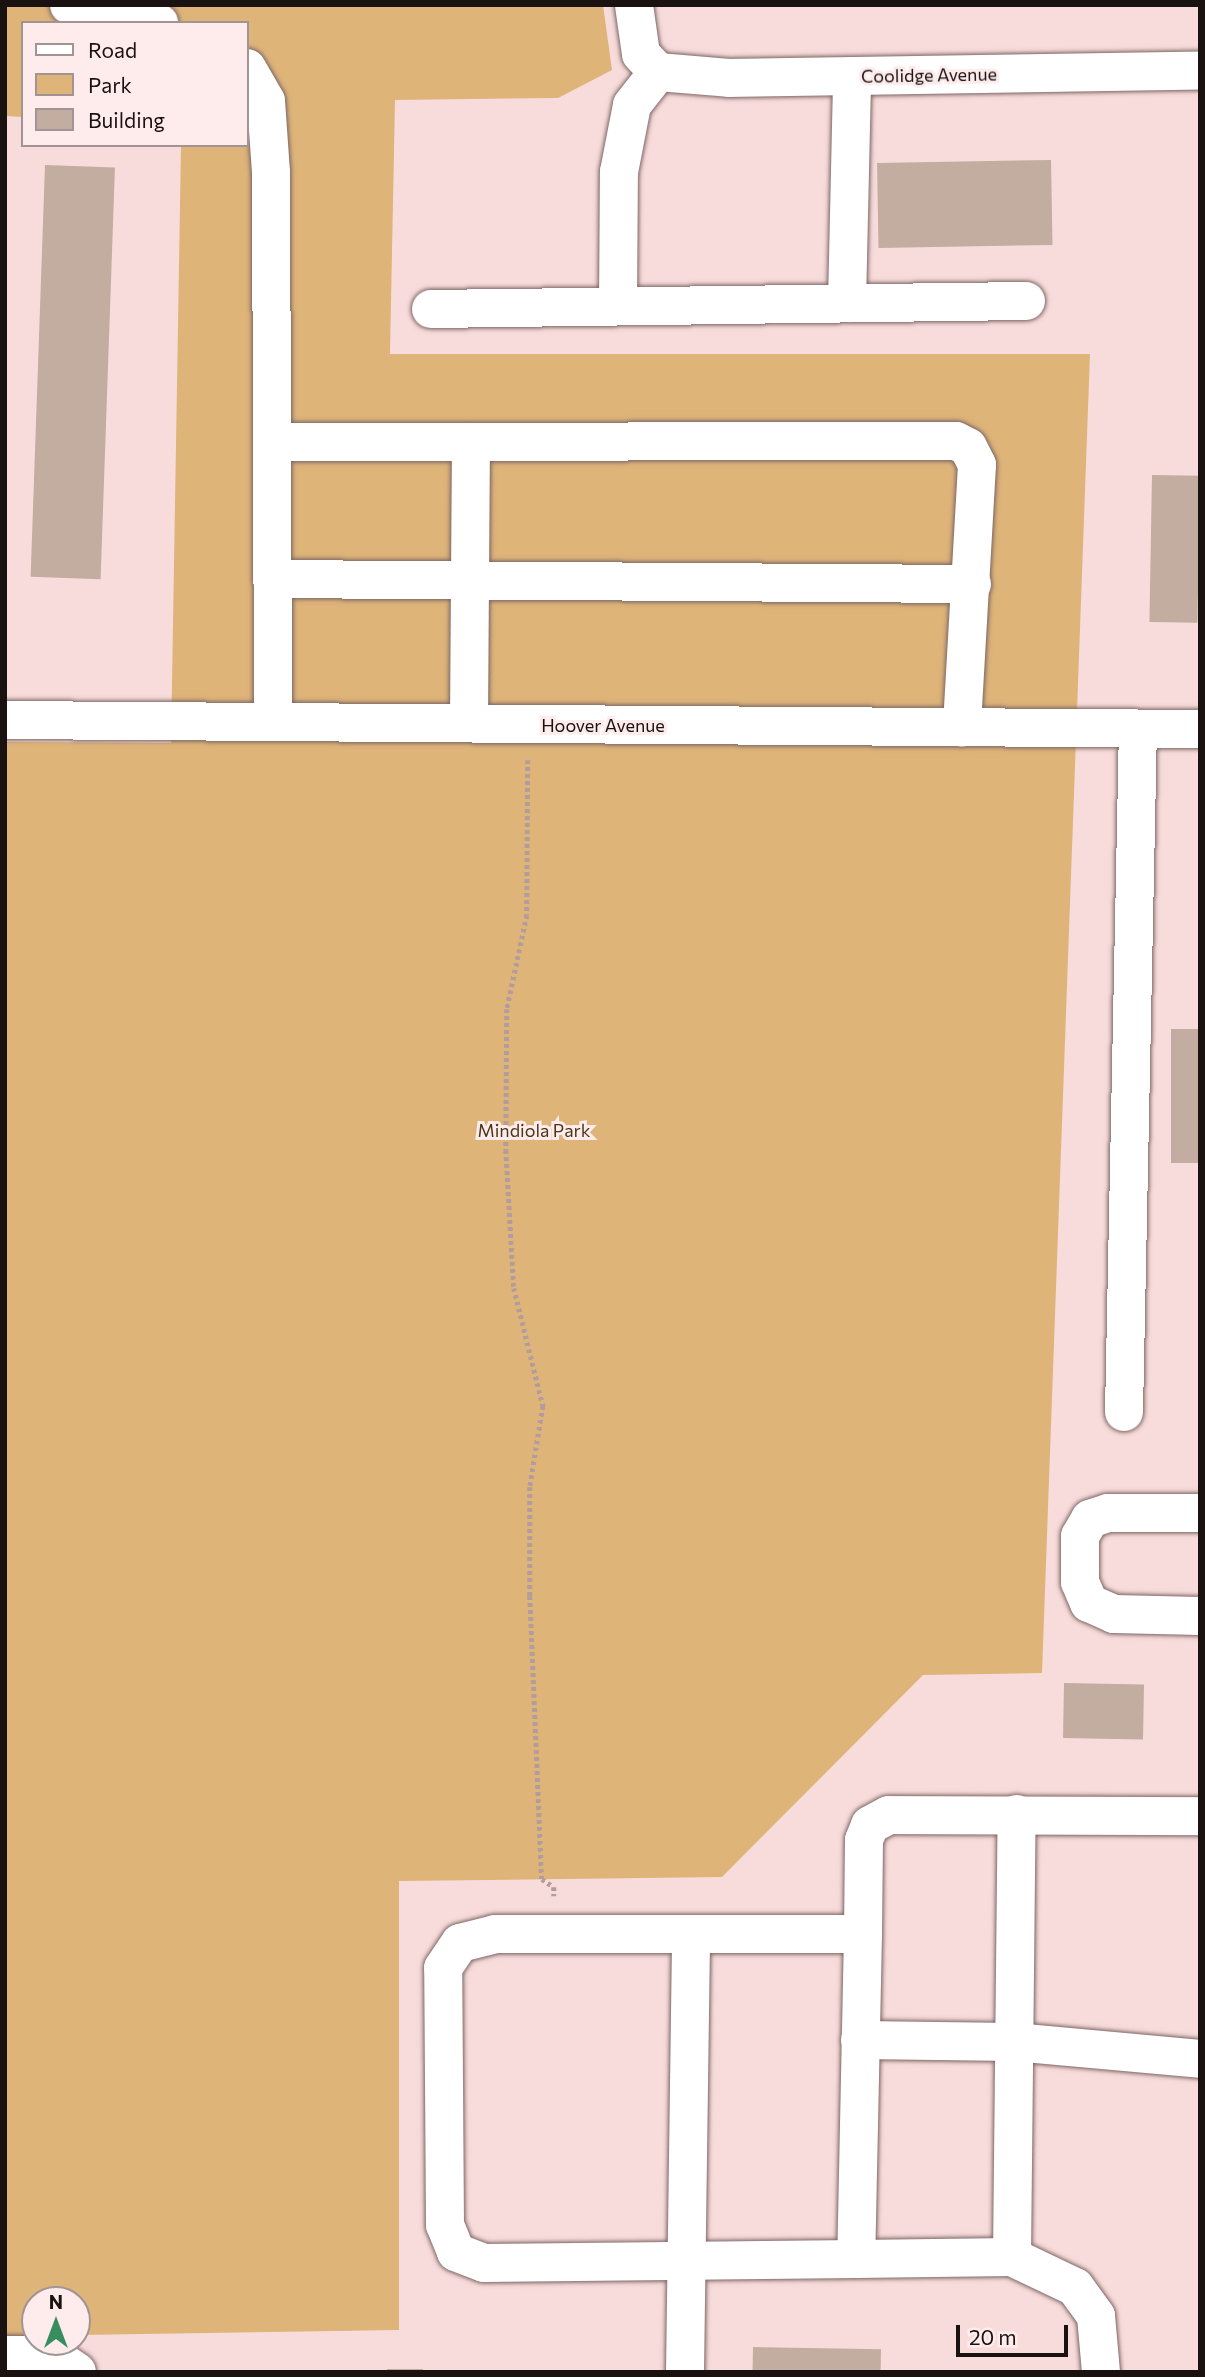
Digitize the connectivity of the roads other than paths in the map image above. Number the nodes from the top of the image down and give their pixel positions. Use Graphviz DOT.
graph roads {
  1 [pos="69,5"];
  2 [pos="634,5"];
  3 [pos="149,21"];
  4 [pos="248,70"];
  5 [pos="658,72"];
  6 [pos="1200,72"];
  7 [pos="852,76"];
  8 [pos="1026,302"];
  9 [pos="847,303"];
  10 [pos="618,306"];
  11 [pos="431,309"];
  12 [pos="272,442"];
  13 [pos="471,442"];
  14 [pos="470,577"];
  15 [pos="272,579"];
  16 [pos="972,584"];
  17 [pos="5,720"];
  18 [pos="273,722"];
  19 [pos="469,723"];
  20 [pos="962,728"];
  21 [pos="1138,729"];
  22 [pos="1200,729"];
  23 [pos="1124,1412"];
  24 [pos="1200,1513"];
  25 [pos="1200,1616"];
  26 [pos="1017,1814"];
  27 [pos="1200,1816"];
  28 [pos="863,1934"];
  29 [pos="691,1936"];
  30 [pos="860,2040"];
  31 [pos="1014,2042"];
  32 [pos="1200,2059"];
  33 [pos="1012,2257"];
  34 [pos="856,2259"];
  35 [pos="686,2261"];
  36 [pos="15,2361"];
  37 [pos="77,2372"];
  38 [pos="685,2372"];
  39 [pos="1101,2372"];
  1 -- 3 [label="street"];
  2 -- 5 [label="street"];
  4 -- 12 [label="street"];
  5 -- 7 [label="street, Coolidge Avenue"];
  5 -- 10 [label="street"];
  6 -- 7 [label="street, Coolidge Avenue"];
  7 -- 9 [label="street"];
  8 -- 9 [label="street"];
  9 -- 10 [label="street"];
  10 -- 11 [label="street"];
  12 -- 13 [label="street"];
  12 -- 15 [label="street"];
  13 -- 14 [label="street"];
  13 -- 16 [label="street"];
  14 -- 15 [label="street"];
  14 -- 16 [label="street"];
  14 -- 19 [label="street"];
  15 -- 18 [label="street"];
  16 -- 20 [label="street"];
  17 -- 18 [label="street, Hoover Avenue"];
  18 -- 19 [label="street, Hoover Avenue"];
  19 -- 20 [label="street, Hoover Avenue"];
  20 -- 21 [label="street, Hoover Avenue"];
  21 -- 22 [label="street, Hoover Avenue"];
  21 -- 23 [label="street"];
  24 -- 25 [label="street"];
  26 -- 27 [label="street"];
  26 -- 28 [label="street"];
  26 -- 31 [label="street"];
  28 -- 29 [label="street"];
  28 -- 30 [label="street"];
  29 -- 35 [label="street"];
  29 -- 35 [label="street"];
  30 -- 31 [label="street"];
  30 -- 34 [label="street"];
  31 -- 32 [label="street"];
  31 -- 33 [label="street"];
  33 -- 34 [label="street"];
  33 -- 39 [label="street"];
  34 -- 35 [label="street"];
  35 -- 38 [label="street"];
  36 -- 37 [label="street"];
}
